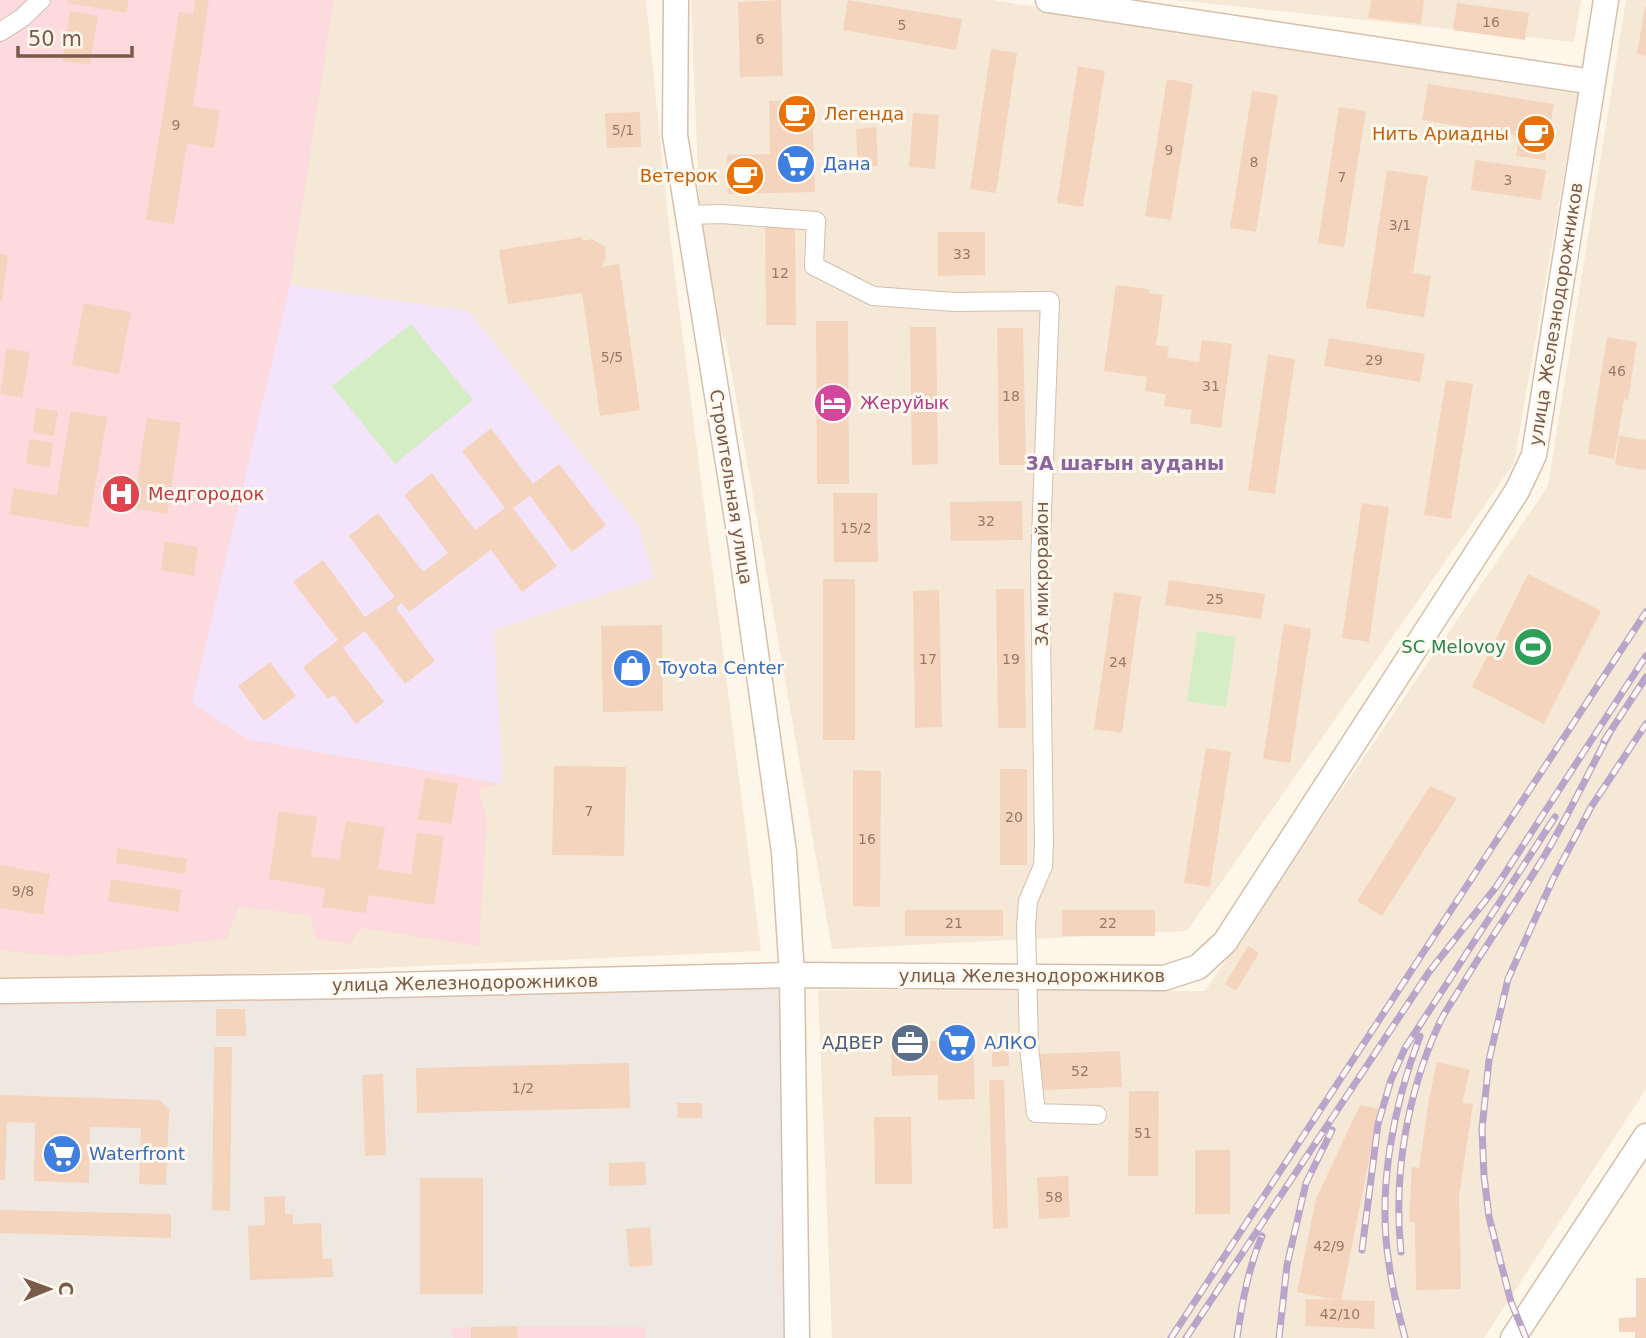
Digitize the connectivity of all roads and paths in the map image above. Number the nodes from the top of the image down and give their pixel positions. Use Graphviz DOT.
graph roads {
  1 [pos="41,0"];
  2 [pos="676,0"];
  3 [pos="1048,0"];
  4 [pos="1606,0"];
  5 [pos="0,32"];
  6 [pos="1593,82"];
  7 [pos="688,215"];
  8 [pos="792,975"];
  9 [pos="1028,978"];
  10 [pos="0,991"];
  11 [pos="1097,1115"];
  12 [pos="1646,1136"];
  13 [pos="797,1338"];
  14 [pos="1513,1338"];
  1 -- 5 [label="street"];
  2 -- 7 [label="street, Строительная улица"];
  3 -- 6 [label="street"];
  4 -- 6 [label="street, улица Железнодорожников"];
  6 -- 9 [label="street, улица Железнодорожников"];
  7 -- 8 [label="street, Строительная улица"];
  7 -- 9 [label="street, 3А микрорайон"];
  8 -- 9 [label="street, улица Железнодорожников"];
  8 -- 10 [label="street, улица Железнодорожников"];
  8 -- 13 [label="street, Строительная улица"];
  9 -- 11 [label="street, 3А микрорайон"];
  12 -- 14 [label="street"];
}
